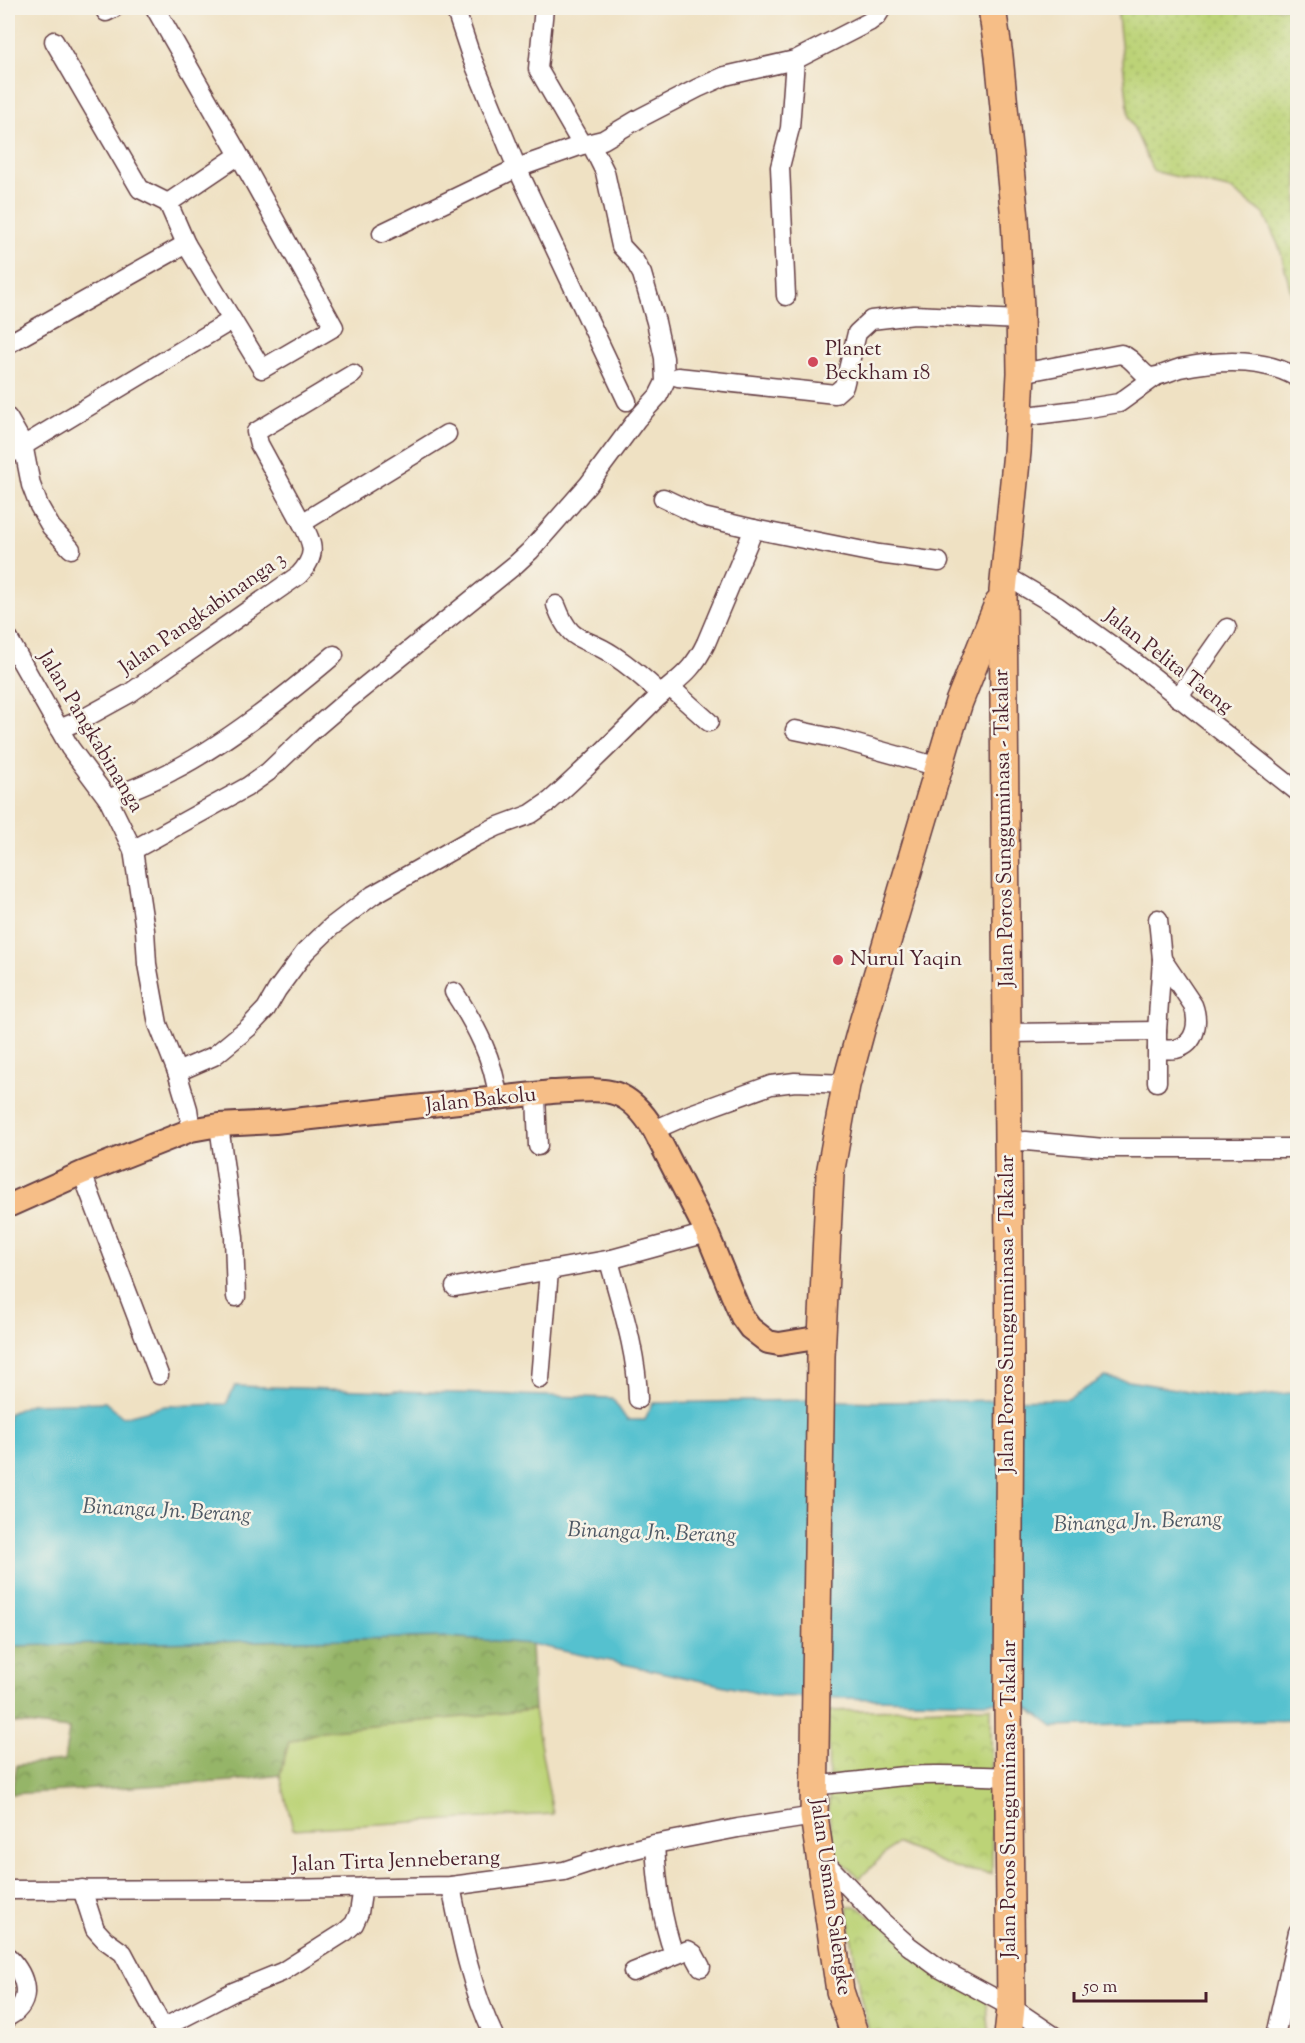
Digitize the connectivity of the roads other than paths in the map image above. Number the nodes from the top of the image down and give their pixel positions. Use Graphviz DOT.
graph roads {
  1 [pos="155,8"];
  2 [pos="455,8"];
  3 [pos="544,8"];
  4 [pos="885,8"];
  5 [pos="992,8"];
  6 [pos="54,41"];
  7 [pos="795,60"];
  8 [pos="586,144"];
  9 [pos="239,155"];
  10 [pos="517,168"];
  11 [pos="168,203"];
  12 [pos="382,233"];
  13 [pos="186,244"];
  14 [pos="786,296"];
  15 [pos="232,320"];
  16 [pos="1020,320"];
  17 [pos="8,344"];
  18 [pos="1021,373"];
  19 [pos="353,374"];
  20 [pos="678,377"];
  21 [pos="1155,377"];
  22 [pos="1298,378"];
  23 [pos="627,401"];
  24 [pos="1019,417"];
  25 [pos="8,418"];
  26 [pos="447,434"];
  27 [pos="23,444"];
  28 [pos="8,454"];
  29 [pos="663,498"];
  30 [pos="302,523"];
  31 [pos="754,529"];
  32 [pos="71,549"];
  33 [pos="939,562"];
  34 [pos="1005,583"];
  35 [pos="556,605"];
  36 [pos="1227,628"];
  37 [pos="8,638"];
  38 [pos="334,655"];
  39 [pos="666,691"];
  40 [pos="1178,698"];
  41 [pos="959,702"];
  42 [pos="1004,707"];
  43 [pos="709,722"];
  44 [pos="59,729"];
  45 [pos="795,730"];
  46 [pos="939,767"];
  47 [pos="1298,792"];
  48 [pos="108,799"];
  49 [pos="133,850"];
  50 [pos="1158,919"];
  51 [pos="1162,959"];
  52 [pos="454,992"];
  53 [pos="1007,1033"];
  54 [pos="1157,1040"];
  55 [pos="177,1072"];
  56 [pos="1157,1082"];
  57 [pos="847,1083"];
  58 [pos="497,1090"];
  59 [pos="537,1095"];
  60 [pos="190,1120"];
  61 [pos="219,1125"];
  62 [pos="661,1127"];
  63 [pos="1007,1142"];
  64 [pos="538,1146"];
  65 [pos="1298,1148"];
  66 [pos="82,1173"];
  67 [pos="8,1206"];
  68 [pos="707,1233"];
  69 [pos="612,1259"];
  70 [pos="549,1271"];
  71 [pos="455,1287"];
  72 [pos="236,1297"];
  73 [pos="822,1347"];
  74 [pos="159,1375"];
  75 [pos="540,1379"];
  76 [pos="638,1399"];
  77 [pos="815,1721"];
  78 [pos="1009,1777"];
  79 [pos="814,1785"];
  80 [pos="814,1816"];
  81 [pos="655,1844"];
  82 [pos="820,1857"];
  83 [pos="451,1886"];
  84 [pos="363,1887"];
  85 [pos="82,1889"];
  86 [pos="8,1890"];
  87 [pos="1298,1932"];
  88 [pos="674,1954"];
  89 [pos="8,1957"];
  90 [pos="700,1967"];
  91 [pos="633,1972"];
  92 [pos="1011,2007"];
  93 [pos="1289,2011"];
  94 [pos="8,2017"];
  95 [pos="159,2033"];
  96 [pos="494,2036"];
  97 [pos="855,2036"];
  98 [pos="1008,2036"];
  99 [pos="1054,2036"];
  100 [pos="1275,2036"];
  1 -- 9 [label="street"];
  2 -- 10 [label="street"];
  3 -- 8 [label="street"];
  4 -- 7 [label="street"];
  5 -- 16 [label="highway, Jalan Poros Sungguminasa - Takalar"];
  6 -- 11 [label="street"];
  7 -- 8 [label="street"];
  7 -- 14 [label="street"];
  8 -- 10 [label="street"];
  8 -- 49 [label="street"];
  9 -- 11 [label="street"];
  9 -- 15 [label="street"];
  10 -- 12 [label="street"];
  10 -- 23 [label="street"];
  11 -- 13 [label="street"];
  13 -- 15 [label="street"];
  13 -- 17 [label="street"];
  15 -- 27 [label="street"];
  16 -- 18 [label="highway, Jalan Poros Sungguminasa - Takalar"];
  16 -- 20 [label="street"];
  18 -- 21 [label="street"];
  18 -- 24 [label="highway, Jalan Poros Sungguminasa - Takalar"];
  19 -- 30 [label="street, Jalan Pangkabinanga 3"];
  21 -- 22 [label="street"];
  21 -- 24 [label="street"];
  24 -- 34 [label="highway, Jalan Poros Sungguminasa - Takalar"];
  25 -- 27 [label="street"];
  26 -- 30 [label="street"];
  27 -- 28 [label="street"];
  27 -- 32 [label="street"];
  29 -- 31 [label="street"];
  30 -- 44 [label="street, Jalan Pangkabinanga 3"];
  31 -- 33 [label="street"];
  31 -- 39 [label="street"];
  34 -- 40 [label="street, Jalan Pelita Taeng"];
  34 -- 41 [label="highway, Jalan Poros Sungguminasa - Takalar"];
  34 -- 42 [label="highway, Jalan Poros Sungguminasa - Takalar"];
  35 -- 39 [label="street"];
  36 -- 40 [label="street"];
  37 -- 44 [label="street, Jalan Pangkabinanga"];
  38 -- 48 [label="street"];
  39 -- 43 [label="street"];
  39 -- 55 [label="street"];
  40 -- 47 [label="street, Jalan Pelita Taeng"];
  41 -- 42 [label="highway"];
  41 -- 46 [label="highway, Jalan Poros Sungguminasa - Takalar"];
  42 -- 53 [label="highway, Jalan Poros Sungguminasa - Takalar"];
  44 -- 48 [label="street, Jalan Pangkabinanga"];
  45 -- 46 [label="street"];
  46 -- 57 [label="highway, Jalan Poros Sungguminasa - Takalar"];
  48 -- 49 [label="street, Jalan Pangkabinanga"];
  49 -- 55 [label="street, Jalan Pangkabinanga"];
  50 -- 51 [label="street"];
  51 -- 54 [label="street"];
  51 -- 54 [label="street"];
  52 -- 58 [label="street"];
  53 -- 54 [label="street"];
  53 -- 63 [label="highway, Jalan Poros Sungguminasa - Takalar"];
  54 -- 56 [label="street"];
  55 -- 60 [label="street, Jalan Pangkabinanga"];
  57 -- 62 [label="street"];
  57 -- 73 [label="highway, Jalan Poros Sungguminasa - Takalar"];
  58 -- 59 [label="main road, Jalan Bakolu"];
  58 -- 61 [label="main road, Jalan Bakolu"];
  59 -- 62 [label="main road, Jalan Bakolu"];
  59 -- 64 [label="street"];
  60 -- 61 [label="main road, Jalan Bakolu"];
  60 -- 66 [label="main road, Jalan Bakolu"];
  61 -- 72 [label="street"];
  62 -- 68 [label="main road, Jalan Bakolu"];
  63 -- 65 [label="street"];
  63 -- 78 [label="highway, Jalan Poros Sungguminasa - Takalar"];
  66 -- 67 [label="main road, Jalan Bakolu"];
  66 -- 74 [label="street"];
  68 -- 69 [label="street"];
  68 -- 73 [label="main road, Jalan Bakolu"];
  69 -- 70 [label="street"];
  69 -- 76 [label="street"];
  70 -- 71 [label="street"];
  70 -- 75 [label="street"];
  73 -- 77 [label="highway, Jalan Poros Sungguminasa - Takalar"];
  77 -- 79 [label="highway, Jalan Usman Salengke"];
  78 -- 79 [label="street"];
  78 -- 92 [label="highway, Jalan Poros Sungguminasa - Takalar"];
  79 -- 80 [label="highway, Jalan Usman Salengke"];
  80 -- 81 [label="street, Jalan Tirta Jenneberang"];
  80 -- 82 [label="highway, Jalan Usman Salengke"];
  81 -- 83 [label="street, Jalan Tirta Jenneberang"];
  81 -- 88 [label="street"];
  82 -- 92 [label="street"];
  82 -- 97 [label="highway, Jalan Usman Salengke"];
  83 -- 84 [label="street, Jalan Tirta Jenneberang"];
  83 -- 96 [label="street"];
  84 -- 85 [label="street, Jalan Tirta Jenneberang"];
  84 -- 95 [label="street"];
  85 -- 86 [label="street, Jalan Tirta Jenneberang"];
  85 -- 95 [label="street"];
  87 -- 93 [label="street"];
  88 -- 90 [label="street"];
  88 -- 91 [label="street"];
  89 -- 94 [label="street"];
  92 -- 98 [label="highway, Jalan Poros Sungguminasa - Takalar"];
  92 -- 99 [label="street"];
  93 -- 100 [label="street"];
}
